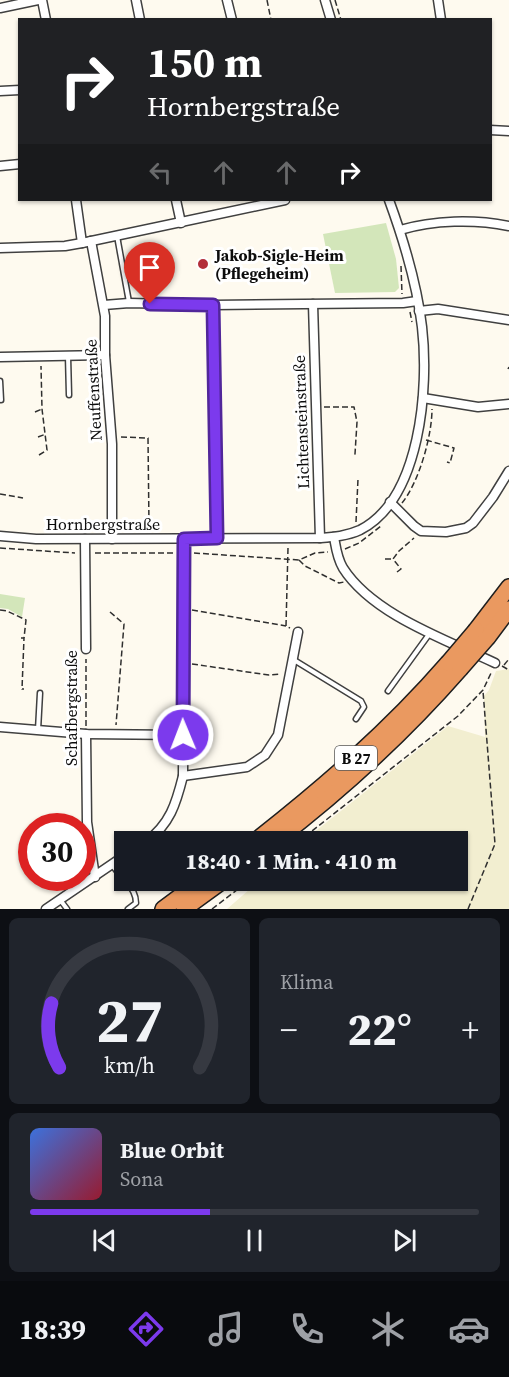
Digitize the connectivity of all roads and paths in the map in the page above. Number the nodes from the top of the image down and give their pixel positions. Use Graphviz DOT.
graph roads {
  1 [pos="40,0"];
  2 [pos="136,0"];
  3 [pos="227,0"];
  4 [pos="267,0"];
  5 [pos="325,0"];
  6 [pos="335,0"];
  7 [pos="438,0"];
  8 [pos="0,8"];
  9 [pos="45,18"];
  10 [pos="140,18"];
  11 [pos="232,18"];
  12 [pos="271,18"];
  13 [pos="330,18"];
  14 [pos="340,18"];
  15 [pos="441,18"];
  16 [pos="18,90"];
  17 [pos="0,92"];
  18 [pos="492,130"];
  19 [pos="509,131"];
  20 [pos="18,164"];
  21 [pos="0,166"];
  22 [pos="76,201"];
  23 [pos="176,201"];
  24 [pos="275,201"];
  25 [pos="389,201"];
  26 [pos="181,223"];
  27 [pos="509,226"];
  28 [pos="400,230"];
  29 [pos="117,236"];
  30 [pos="86,242"];
  31 [pos="0,248"];
  32 [pos="400,260"];
  33 [pos="417,301"];
  34 [pos="129,303"];
  35 [pos="406,303"];
  36 [pos="313,304"];
  37 [pos="104,305"];
  38 [pos="213,305"];
  39 [pos="420,311"];
  40 [pos="509,320"];
  41 [pos="413,326"];
  42 [pos="105,355"];
  43 [pos="41,356"];
  44 [pos="68,356"];
  45 [pos="0,357"];
  46 [pos="0,381"];
  47 [pos="69,395"];
  48 [pos="428,398"];
  49 [pos="1,400"];
  50 [pos="509,405"];
  51 [pos="316,407"];
  52 [pos="42,409"];
  53 [pos="35,412"];
  54 [pos="46,434"];
  55 [pos="38,437"];
  56 [pos="111,437"];
  57 [pos="426,440"];
  58 [pos="353,455"];
  59 [pos="39,456"];
  60 [pos="447,462"];
  61 [pos="509,471"];
  62 [pos="358,479"];
  63 [pos="0,494"];
  64 [pos="23,498"];
  65 [pos="390,502"];
  66 [pos="398,509"];
  67 [pos="384,523"];
  68 [pos="149,526"];
  69 [pos="421,531"];
  70 [pos="357,532"];
  71 [pos="0,536"];
  72 [pos="334,537"];
  73 [pos="217,538"];
  74 [pos="288,538"];
  75 [pos="320,538"];
  76 [pos="85,539"];
  77 [pos="112,539"];
  78 [pos="184,539"];
  79 [pos="0,548"];
  80 [pos="336,551"];
  81 [pos="85,553"];
  82 [pos="183,553"];
  83 [pos="288,558"];
  84 [pos="386,559"];
  85 [pos="393,559"];
  86 [pos="299,560"];
  87 [pos="397,572"];
  88 [pos="354,582"];
  89 [pos="509,587"];
  90 [pos="183,609"];
  91 [pos="509,609"];
  92 [pos="0,610"];
  93 [pos="110,612"];
  94 [pos="286,626"];
  95 [pos="298,632"];
  96 [pos="431,632"];
  97 [pos="482,634"];
  98 [pos="86,649"];
  99 [pos="509,659"];
  100 [pos="293,660"];
  101 [pos="183,662"];
  102 [pos="495,663"];
  103 [pos="454,666"];
  104 [pos="504,666"];
  105 [pos="290,676"];
  106 [pos="24,689"];
  107 [pos="483,690"];
  108 [pos="388,691"];
  109 [pos="40,693"];
  110 [pos="356,719"];
  111 [pos="0,727"];
  112 [pos="38,730"];
  113 [pos="86,734"];
  114 [pos="116,735"];
  115 [pos="183,735"];
  116 [pos="183,776"];
  117 [pos="87,813"];
  118 [pos="157,831"];
  119 [pos="267,831"];
  120 [pos="287,831"];
  121 [pos="312,831"];
  122 [pos="112,865"];
  123 [pos="114,867"];
  124 [pos="96,876"];
  125 [pos="75,891"];
  126 [pos="132,891"];
  127 [pos="187,891"];
  128 [pos="209,891"];
  129 [pos="236,891"];
  130 [pos="61,901"];
  131 [pos="46,909"];
  132 [pos="67,909"];
  133 [pos="128,909"];
  134 [pos="163,909"];
  135 [pos="184,909"];
  136 [pos="212,909"];
  137 [pos="468,909"];
  1 -- 8 [label="street"];
  1 -- 9 [label="street"];
  2 -- 10 [label="street"];
  3 -- 11 [label="street"];
  4 -- 12 [label="path"];
  5 -- 13 [label="street"];
  6 -- 14 [label="path"];
  7 -- 15 [label="street"];
  16 -- 17 [label="street"];
  18 -- 19 [label="street"];
  20 -- 21 [label="street"];
  22 -- 30 [label="street, Neuffenstraße"];
  23 -- 26 [label="street"];
  24 -- 26 [label="street"];
  25 -- 28 [label="street"];
  26 -- 29 [label="street"];
  27 -- 28 [label="street"];
  28 -- 33 [label="street"];
  29 -- 30 [label="street"];
  29 -- 34 [label="lane"];
  30 -- 31 [label="street"];
  30 -- 37 [label="street, Neuffenstraße"];
  32 -- 35 [label="path"];
  33 -- 35 [label="street"];
  33 -- 39 [label="street"];
  34 -- 37 [label="street"];
  34 -- 38 [label="street"];
  35 -- 36 [label="street"];
  35 -- 41 [label="path"];
  36 -- 38 [label="street"];
  36 -- 51 [label="street, Lichtensteinstraße"];
  37 -- 42 [label="street, Neuffenstraße"];
  38 -- 73 [label="street"];
  39 -- 40 [label="street"];
  39 -- 48 [label="street"];
  42 -- 44 [label="street"];
  42 -- 56 [label="street, Neuffenstraße"];
  43 -- 44 [label="street"];
  43 -- 45 [label="street"];
  43 -- 52 [label="path"];
  44 -- 47 [label="lane"];
  46 -- 49 [label="lane"];
  48 -- 50 [label="street"];
  48 -- 57 [label="path"];
  48 -- 65 [label="street"];
  51 -- 58 [label="path"];
  51 -- 75 [label="street, Lichtensteinstraße"];
  52 -- 53 [label="path"];
  52 -- 54 [label="path"];
  54 -- 55 [label="path"];
  54 -- 59 [label="path"];
  56 -- 68 [label="path"];
  56 -- 77 [label="street, Neuffenstraße"];
  57 -- 60 [label="path"];
  57 -- 66 [label="path"];
  61 -- 69 [label="street"];
  62 -- 70 [label="path"];
  63 -- 64 [label="path"];
  65 -- 66 [label="street"];
  65 -- 70 [label="street"];
  66 -- 69 [label="street"];
  67 -- 80 [label="path"];
  69 -- 85 [label="path"];
  70 -- 72 [label="street, Hornbergstraße"];
  71 -- 76 [label="street, Hornbergstraße"];
  72 -- 75 [label="street, Hornbergstraße"];
  72 -- 80 [label="street"];
  73 -- 74 [label="street, Hornbergstraße"];
  73 -- 78 [label="street, Hornbergstraße"];
  74 -- 75 [label="street, Hornbergstraße"];
  74 -- 83 [label="path"];
  76 -- 77 [label="street, Hornbergstraße"];
  76 -- 81 [label="street, Schafbergstraße"];
  77 -- 78 [label="street, Hornbergstraße"];
  78 -- 82 [label="street"];
  79 -- 81 [label="path"];
  80 -- 86 [label="path"];
  80 -- 88 [label="street"];
  81 -- 82 [label="path"];
  81 -- 98 [label="street, Schafbergstraße"];
  82 -- 83 [label="path"];
  82 -- 90 [label="street"];
  83 -- 86 [label="path"];
  83 -- 94 [label="path"];
  84 -- 85 [label="path"];
  85 -- 87 [label="path"];
  86 -- 88 [label="path"];
  88 -- 96 [label="street"];
  89 -- 97 [label="highway, B 27"];
  90 -- 94 [label="path"];
  90 -- 101 [label="street"];
  91 -- 97 [label="highway, B 27"];
  92 -- 106 [label="path"];
  93 -- 114 [label="path"];
  94 -- 95 [label="path"];
  95 -- 100 [label="street"];
  96 -- 102 [label="street"];
  96 -- 108 [label="lane"];
  97 -- 103 [label="highway, B 27, bridge"];
  98 -- 113 [label="path, Schafbergstraße"];
  99 -- 104 [label="path"];
  100 -- 105 [label="street"];
  100 -- 110 [label="lane"];
  101 -- 105 [label="path"];
  101 -- 115 [label="street"];
  102 -- 107 [label="path"];
  103 -- 119 [label="highway, B 27"];
  103 -- 120 [label="highway, B 27"];
  105 -- 116 [label="street"];
  107 -- 121 [label="path"];
  107 -- 137 [label="path"];
  109 -- 112 [label="lane"];
  111 -- 112 [label="street"];
  112 -- 113 [label="street"];
  113 -- 114 [label="street"];
  113 -- 117 [label="street, Schafbergstraße"];
  114 -- 115 [label="street"];
  115 -- 116 [label="street"];
  116 -- 118 [label="street"];
  122 -- 123 [label="lane"];
  122 -- 124 [label="street"];
  125 -- 130 [label="street"];
  126 -- 133 [label="lane"];
  127 -- 134 [label="highway"];
  128 -- 135 [label="highway"];
  129 -- 136 [label="path"];
  130 -- 131 [label="street"];
  130 -- 132 [label="lane"];
}
